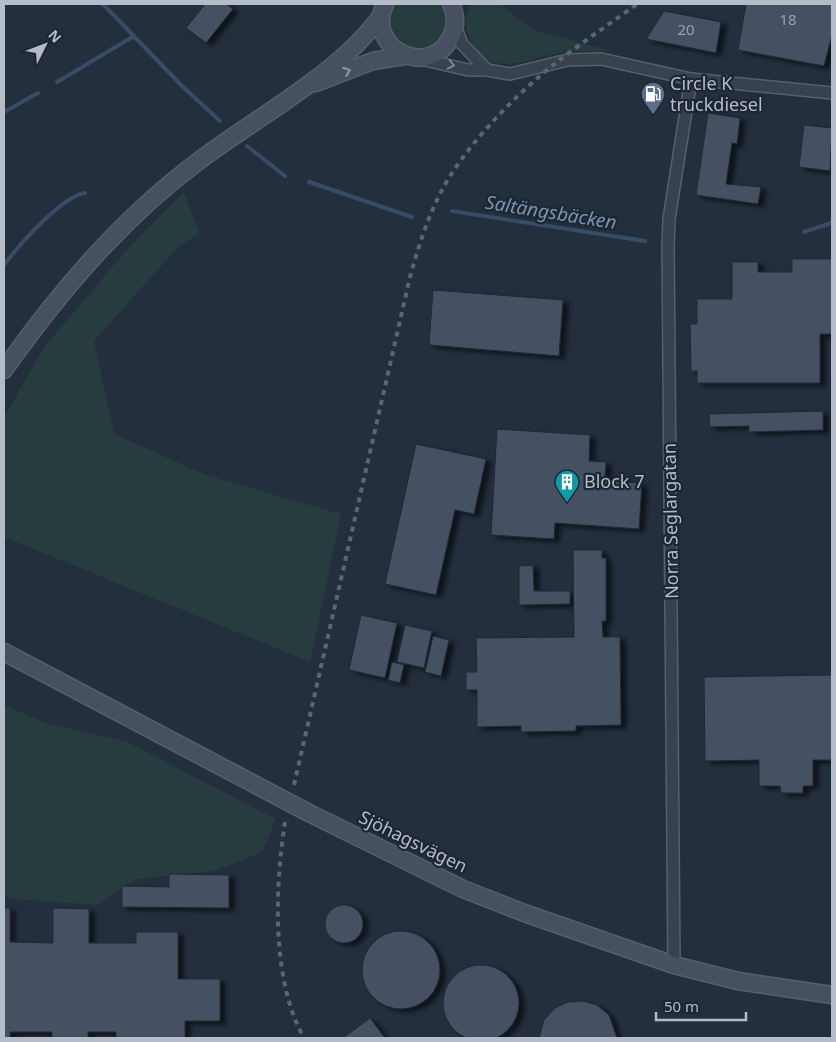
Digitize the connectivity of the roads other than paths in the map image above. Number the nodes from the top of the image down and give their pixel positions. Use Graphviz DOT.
graph roads {
  1 [pos="463,4"];
  2 [pos="383,10"];
  3 [pos="454,16"];
  4 [pos="409,57"];
  5 [pos="488,70"];
  6 [pos="691,79"];
  7 [pos="302,89"];
  8 [pos="832,93"];
  9 [pos="4,370"];
  10 [pos="4,652"];
  11 [pos="674,965"];
  12 [pos="832,995"];
  1 -- 3 [label="main road"];
  2 -- 4 [label="main road"];
  2 -- 7 [label="main road"];
  3 -- 4 [label="main road"];
  3 -- 5 [label="street"];
  4 -- 5 [label="street, one-way"];
  7 -- 4 [label="main road, one-way"];
  5 -- 6 [label="street"];
  6 -- 8 [label="street"];
  6 -- 11 [label="street, Norra Seglargatan"];
  7 -- 9 [label="main road"];
  10 -- 11 [label="main road, Sjöhagsvägen"];
  11 -- 12 [label="main road, Sjöhagsvägen"];
}
